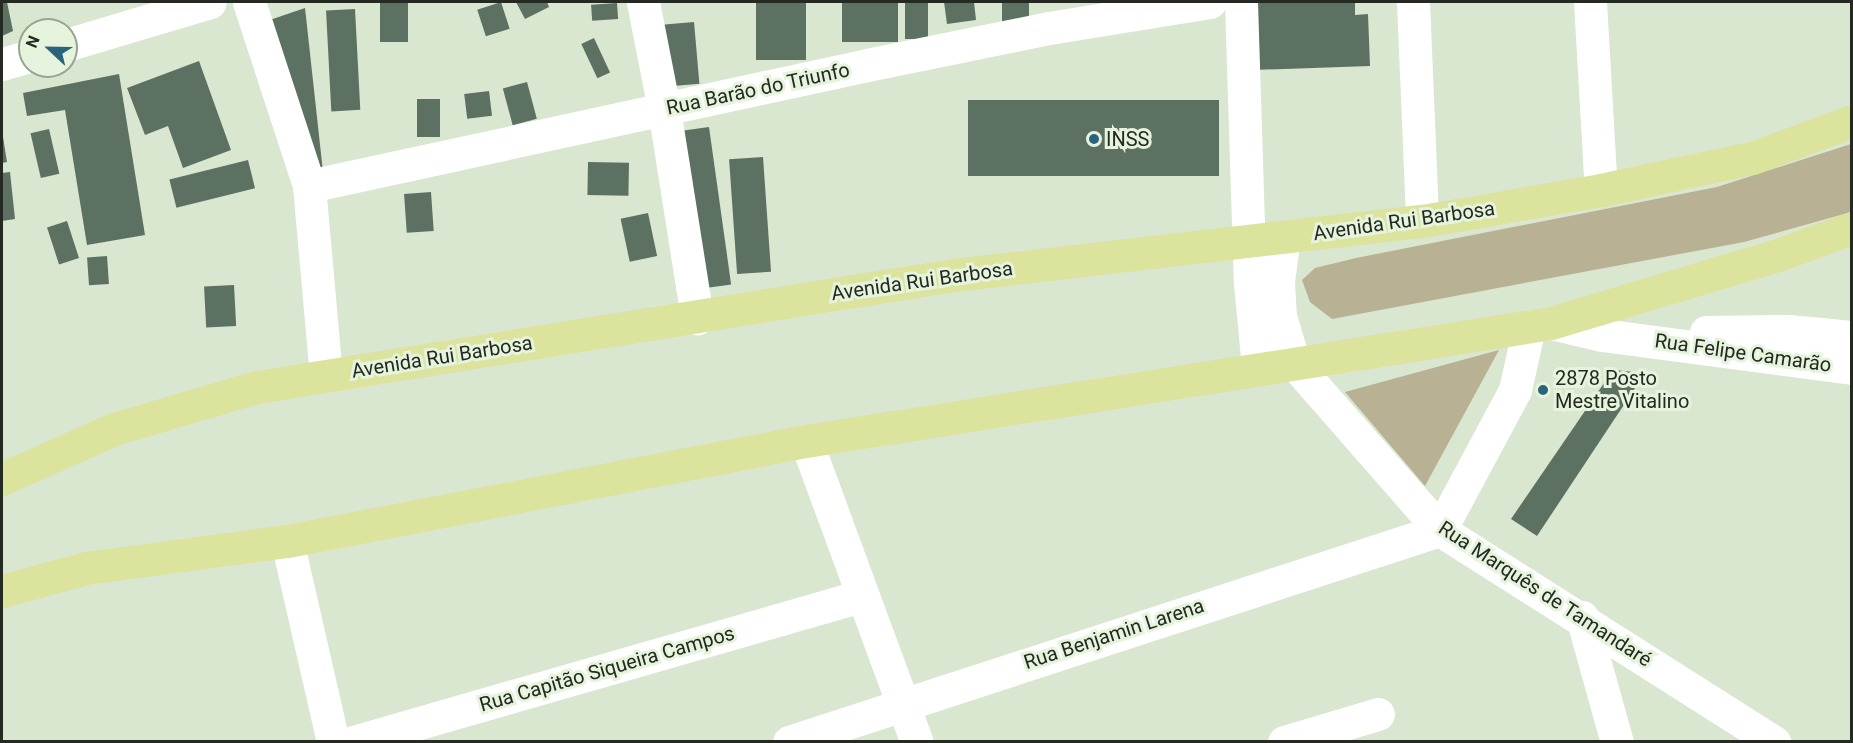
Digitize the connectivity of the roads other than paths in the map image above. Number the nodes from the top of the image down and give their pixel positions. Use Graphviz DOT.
graph roads {
  1 [pos="210,2"];
  2 [pos="249,2"];
  3 [pos="643,2"];
  4 [pos="1210,2"];
  5 [pos="1241,2"];
  6 [pos="1413,2"];
  7 [pos="1590,2"];
  8 [pos="78,41"];
  9 [pos="18,59"];
  10 [pos="2,64"];
  11 [pos="664,109"];
  12 [pos="1851,121"];
  13 [pos="309,186"];
  14 [pos="1601,190"];
  15 [pos="1422,221"];
  16 [pos="1851,228"];
  17 [pos="1284,237"];
  18 [pos="1249,239"];
  19 [pos="697,318"];
  20 [pos="1540,325"];
  21 [pos="1851,337"];
  22 [pos="1635,339"];
  23 [pos="1294,363"];
  24 [pos="1258,368"];
  25 [pos="1851,368"];
  26 [pos="326,375"];
  27 [pos="806,441"];
  28 [pos="6,473"];
  29 [pos="1440,530"];
  30 [pos="287,541"];
  31 [pos="2,591"];
  32 [pos="861,597"];
  33 [pos="1582,617"];
  34 [pos="903,702"];
  35 [pos="1378,714"];
  36 [pos="333,741"];
  37 [pos="353,741"];
  38 [pos="789,741"];
  39 [pos="917,741"];
  40 [pos="1284,741"];
  41 [pos="1617,741"];
  42 [pos="1774,741"];
  1 -- 8 [label="street"];
  2 -- 13 [label="street"];
  3 -- 11 [label="street"];
  4 -- 11 [label="street, Rua Barão do Triunfo"];
  5 -- 18 [label="street"];
  6 -- 15 [label="street"];
  7 -- 14 [label="street"];
  9 -- 10 [label="street"];
  11 -- 13 [label="street, Rua Barão do Triunfo"];
  11 -- 19 [label="street"];
  12 -- 14 [label="main road, Avenida Rui Barbosa"];
  13 -- 26 [label="street"];
  14 -- 15 [label="main road, Avenida Rui Barbosa"];
  15 -- 17 [label="main road, Avenida Rui Barbosa"];
  16 -- 20 [label="main road"];
  17 -- 18 [label="main road, Avenida Rui Barbosa"];
  17 -- 23 [label="street"];
  18 -- 19 [label="main road, Avenida Rui Barbosa"];
  18 -- 24 [label="street"];
  19 -- 26 [label="main road, Avenida Rui Barbosa"];
  20 -- 22 [label="street, Rua Felipe Camarão"];
  20 -- 23 [label="main road"];
  20 -- 29 [label="street"];
  21 -- 22 [label="street, Rua Felipe Camarão"];
  22 -- 25 [label="street, Rua Felipe Camarão"];
  23 -- 24 [label="main road"];
  23 -- 29 [label="street, Rua Marquês de Tamandaré"];
  24 -- 27 [label="main road"];
  26 -- 28 [label="main road, Avenida Rui Barbosa"];
  27 -- 30 [label="main road"];
  27 -- 32 [label="street"];
  29 -- 33 [label="street, Rua Marquês de Tamandaré"];
  29 -- 34 [label="street, Rua Benjamin Larena"];
  30 -- 31 [label="main road"];
  30 -- 36 [label="street"];
  32 -- 34 [label="street"];
  32 -- 37 [label="street, Rua Capitão Siqueira Campos"];
  33 -- 41 [label="street"];
  33 -- 42 [label="street, Rua Marquês de Tamandaré"];
  34 -- 38 [label="street, Rua Benjamin Larena"];
  34 -- 39 [label="street"];
  35 -- 40 [label="street"];
}
